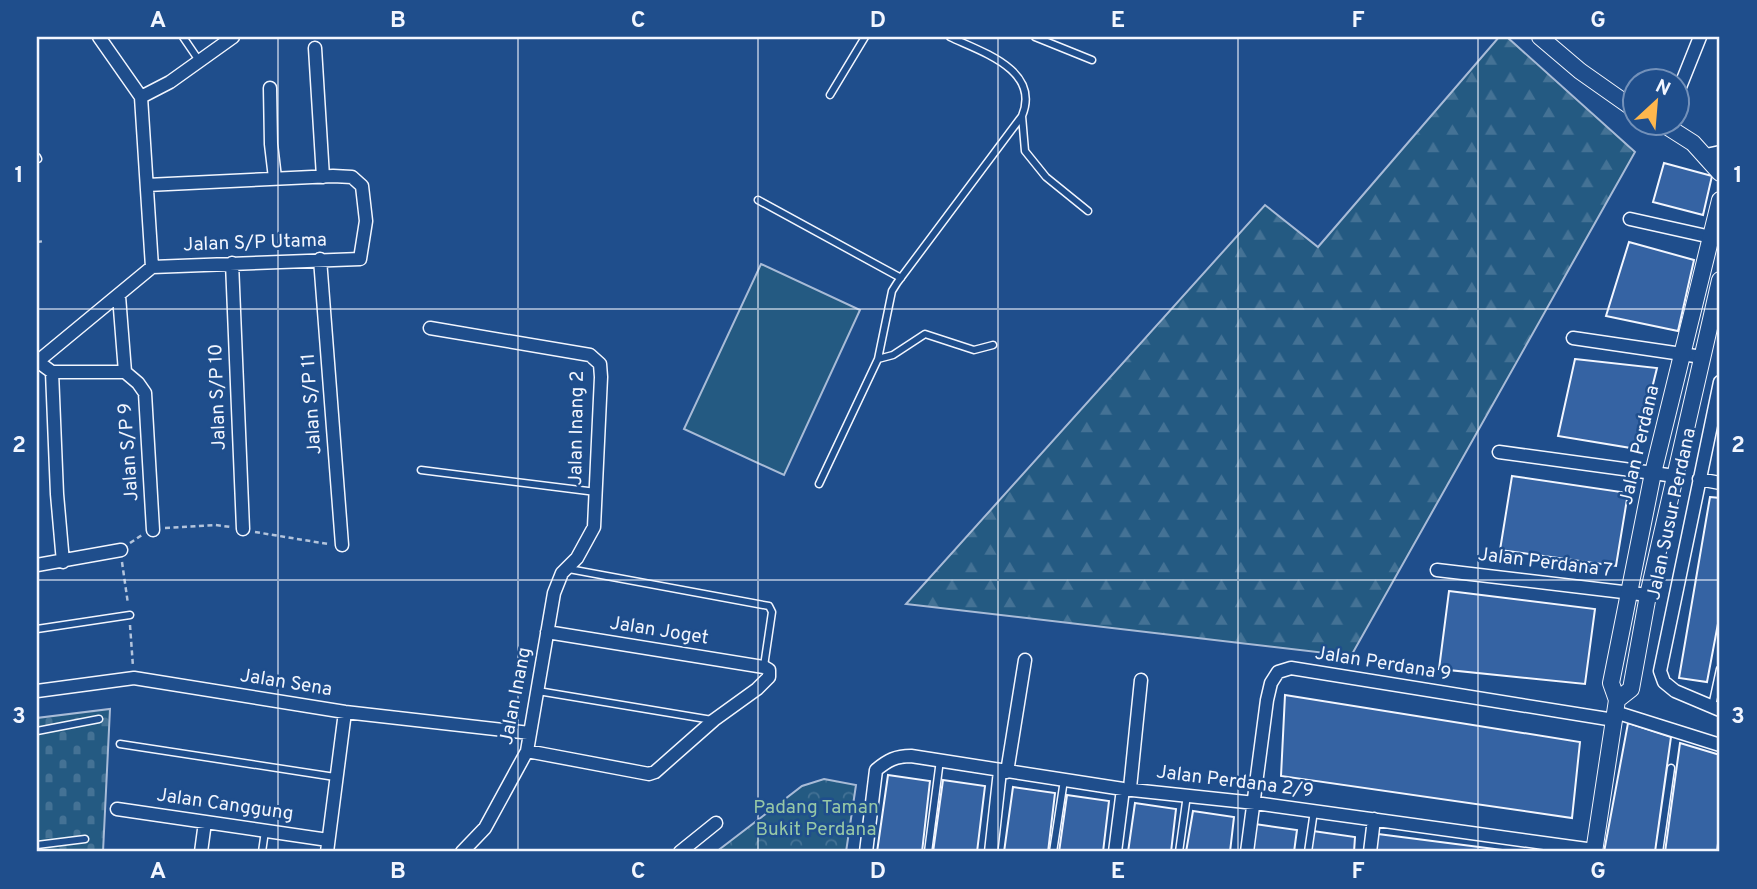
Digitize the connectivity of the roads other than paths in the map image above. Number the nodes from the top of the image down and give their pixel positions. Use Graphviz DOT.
graph roads {
  1 [pos="99,37"];
  2 [pos="183,37"];
  3 [pos="233,37"];
  4 [pos="865,37"];
  5 [pos="950,37"];
  6 [pos="1035,37"];
  7 [pos="1539,37"];
  8 [pos="1700,37"];
  9 [pos="315,48"];
  10 [pos="1092,60"];
  11 [pos="200,62"];
  12 [pos="1688,66"];
  13 [pos="270,88"];
  14 [pos="830,95"];
  15 [pos="141,97"];
  16 [pos="1620,99"];
  17 [pos="1022,116"];
  18 [pos="1683,136"];
  19 [pos="1713,153"];
  20 [pos="1720,173"];
  21 [pos="323,177"];
  22 [pos="275,178"];
  23 [pos="147,185"];
  24 [pos="758,200"];
  25 [pos="1720,200"];
  26 [pos="1088,211"];
  27 [pos="1630,219"];
  28 [pos="1715,238"];
  29 [pos="320,259"];
  30 [pos="232,263"];
  31 [pos="152,267"];
  32 [pos="901,278"];
  33 [pos="1720,280"];
  34 [pos="119,296"];
  35 [pos="430,328"];
  36 [pos="1573,338"];
  37 [pos="993,345"];
  38 [pos="1682,354"];
  39 [pos="1702,357"];
  40 [pos="878,359"];
  41 [pos="37,362"];
  42 [pos="52,372"];
  43 [pos="125,372"];
  44 [pos="1720,382"];
  45 [pos="1499,452"];
  46 [pos="421,470"];
  47 [pos="1653,473"];
  48 [pos="1675,475"];
  49 [pos="1699,480"];
  50 [pos="1720,483"];
  51 [pos="820,484"];
  52 [pos="596,492"];
  53 [pos="243,529"];
  54 [pos="153,530"];
  55 [pos="342,545"];
  56 [pos="121,550"];
  57 [pos="63,562"];
  58 [pos="37,565"];
  59 [pos="1437,570"];
  60 [pos="565,571"];
  61 [pos="1629,592"];
  62 [pos="1648,595"];
  63 [pos="130,615"];
  64 [pos="37,629"];
  65 [pos="547,632"];
  66 [pos="1025,660"];
  67 [pos="764,667"];
  68 [pos="1720,669"];
  69 [pos="1141,680"];
  70 [pos="37,691"];
  71 [pos="538,691"];
  72 [pos="1716,708"];
  73 [pos="1615,711"];
  74 [pos="345,712"];
  75 [pos="99,719"];
  76 [pos="714,720"];
  77 [pos="37,731"];
  78 [pos="530,733"];
  79 [pos="120,744"];
  80 [pos="1720,745"];
  81 [pos="527,751"];
  82 [pos="940,760"];
  83 [pos="1671,768"];
  84 [pos="1004,771"];
  85 [pos="335,777"];
  86 [pos="1064,780"];
  87 [pos="1127,788"];
  88 [pos="1187,794"];
  89 [pos="1255,803"];
  90 [pos="117,809"];
  91 [pos="1314,811"];
  92 [pos="1374,819"];
  93 [pos="205,822"];
  94 [pos="716,823"];
  95 [pos="265,831"];
  96 [pos="85,839"];
  97 [pos="37,845"];
  98 [pos="328,846"];
  99 [pos="1594,851"];
  100 [pos="201,852"];
  101 [pos="262,852"];
  102 [pos="462,852"];
  103 [pos="680,852"];
  104 [pos="866,852"];
  105 [pos="928,852"];
  106 [pos="991,852"];
  107 [pos="1053,852"];
  108 [pos="1115,852"];
  109 [pos="1179,852"];
  110 [pos="1247,852"];
  111 [pos="1308,852"];
  112 [pos="1370,852"];
  113 [pos="1659,852"];
  1 -- 15 [label="street"];
  2 -- 11 [label="lane"];
  3 -- 11 [label="street"];
  4 -- 14 [label="lane"];
  5 -- 17 [label="lane"];
  6 -- 10 [label="lane"];
  7 -- 16 [label="street"];
  8 -- 12 [label="street"];
  9 -- 21 [label="street"];
  11 -- 15 [label="street"];
  13 -- 22 [label="street"];
  15 -- 23 [label="street"];
  17 -- 26 [label="lane"];
  17 -- 32 [label="lane"];
  18 -- 19 [label="street"];
  19 -- 20 [label="street"];
  21 -- 22 [label="street"];
  21 -- 29 [label="street, Jalan S/P Utama"];
  22 -- 23 [label="street"];
  23 -- 31 [label="street"];
  24 -- 32 [label="lane"];
  25 -- 28 [label="street, Jalan Perdana"];
  27 -- 28 [label="street"];
  28 -- 38 [label="street, Jalan Perdana"];
  29 -- 30 [label="street, Jalan S/P Utama"];
  29 -- 55 [label="street, Jalan S/P 11"];
  30 -- 31 [label="street, Jalan S/P Utama"];
  30 -- 53 [label="street, Jalan S/P 10"];
  31 -- 34 [label="street"];
  32 -- 40 [label="lane"];
  33 -- 39 [label="street, Jalan Perdana"];
  34 -- 41 [label="street"];
  34 -- 43 [label="street"];
  35 -- 52 [label="street, Jalan Inang 2"];
  36 -- 38 [label="street"];
  37 -- 40 [label="lane"];
  38 -- 39 [label="street"];
  38 -- 47 [label="street, Jalan Perdana"];
  39 -- 48 [label="street, Jalan Perdana"];
  40 -- 51 [label="lane"];
  41 -- 42 [label="street"];
  42 -- 43 [label="street"];
  42 -- 57 [label="street"];
  43 -- 54 [label="street, Jalan S/P 9"];
  44 -- 49 [label="street, Jalan Susur Perdana"];
  45 -- 47 [label="street"];
  46 -- 52 [label="lane"];
  47 -- 48 [label="street"];
  47 -- 61 [label="street, Jalan Perdana"];
  48 -- 62 [label="street, Jalan Perdana"];
  49 -- 50 [label="street"];
  49 -- 72 [label="street, Jalan Susur Perdana"];
  52 -- 60 [label="street, Jalan Inang 2"];
  56 -- 57 [label="street"];
  57 -- 58 [label="street"];
  59 -- 61 [label="street, Jalan Perdana 7"];
  60 -- 65 [label="street, Jalan Inang"];
  60 -- 67 [label="lane"];
  61 -- 62 [label="street, Jalan Perdana 7"];
  61 -- 73 [label="street, Jalan Perdana"];
  62 -- 73 [label="street, Jalan Perdana"];
  63 -- 64 [label="lane"];
  65 -- 67 [label="street, Jalan Joget"];
  65 -- 71 [label="street, Jalan Inang"];
  66 -- 84 [label="street"];
  67 -- 76 [label="street"];
  68 -- 72 [label="lane"];
  69 -- 87 [label="street"];
  70 -- 74 [label="street, Jalan Sena"];
  71 -- 76 [label="lane"];
  71 -- 78 [label="street, Jalan Inang"];
  73 -- 80 [label="street, Jalan Perdana 9"];
  73 -- 89 [label="street, Jalan Perdana 9"];
  73 -- 99 [label="street, Jalan Perdana"];
  74 -- 78 [label="street, Jalan Sena"];
  74 -- 85 [label="street"];
  75 -- 77 [label="lane"];
  76 -- 81 [label="street"];
  78 -- 81 [label="street, Jalan Inang"];
  79 -- 85 [label="lane"];
  81 -- 102 [label="street, Jalan Inang"];
  82 -- 84 [label="street, Jalan Perdana 2/9"];
  82 -- 104 [label="street, Jalan Perdana 2/9"];
  82 -- 105 [label="lane"];
  83 -- 113 [label="lane"];
  84 -- 86 [label="street, Jalan Perdana 2/9"];
  84 -- 106 [label="street"];
  85 -- 98 [label="street"];
  86 -- 87 [label="street, Jalan Perdana 2/9"];
  86 -- 107 [label="lane"];
  87 -- 88 [label="street, Jalan Perdana 2/9"];
  87 -- 108 [label="street"];
  88 -- 89 [label="street, Jalan Perdana 2/9"];
  88 -- 109 [label="lane"];
  89 -- 91 [label="street, Jalan Perdana 2/9"];
  89 -- 110 [label="street, Jalan Perdana 9"];
  90 -- 93 [label="street, Jalan Canggung"];
  91 -- 92 [label="street, Jalan Perdana 2/9"];
  91 -- 111 [label="lane"];
  92 -- 99 [label="street, Jalan Perdana 2/9"];
  92 -- 112 [label="street"];
  93 -- 95 [label="street, Jalan Canggung"];
  93 -- 100 [label="street"];
  94 -- 103 [label="street"];
  95 -- 98 [label="street, Jalan Canggung"];
  95 -- 101 [label="lane"];
  96 -- 97 [label="lane"];
}
